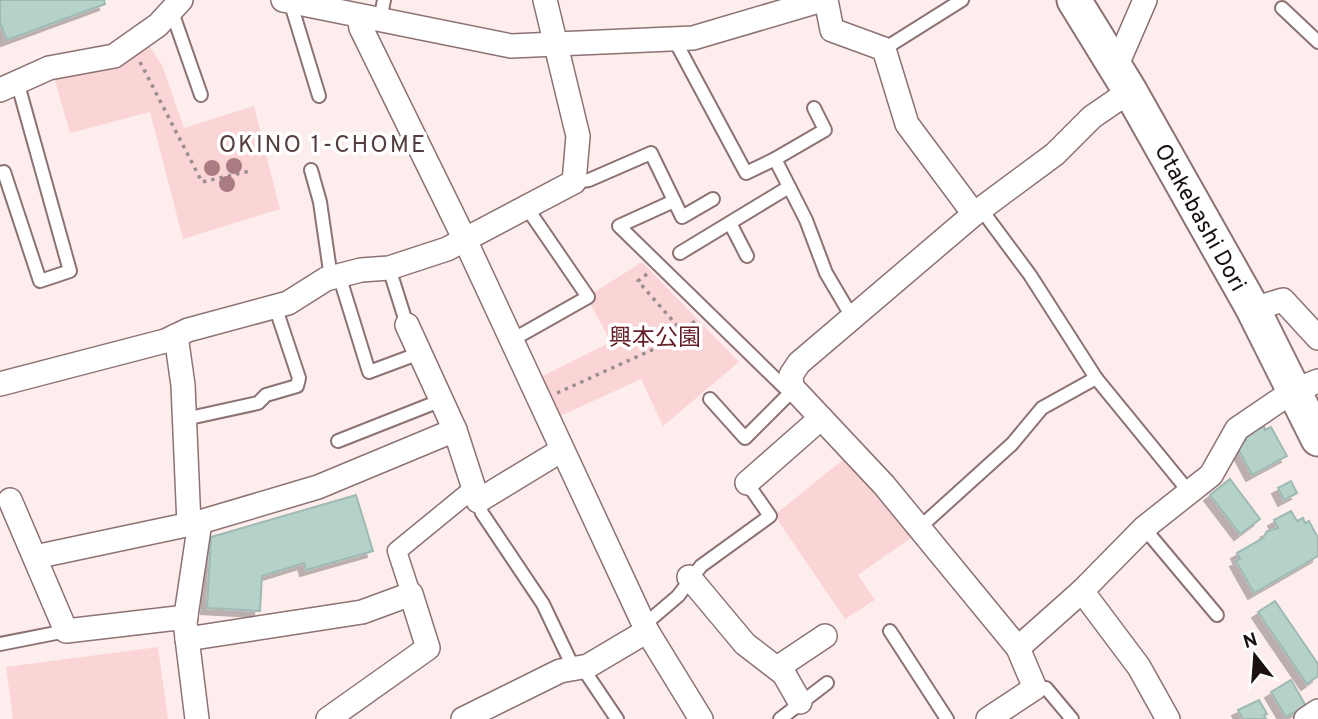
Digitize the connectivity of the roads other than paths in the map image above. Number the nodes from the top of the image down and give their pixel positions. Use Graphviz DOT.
graph roads {
  1 [pos="545,0"];
  2 [pos="824,0"];
  3 [pos="962,0"];
  4 [pos="1074,0"];
  5 [pos="1145,0"];
  6 [pos="287,1"];
  7 [pos="176,6"];
  8 [pos="1282,9"];
  9 [pos="374,12"];
  10 [pos="674,38"];
  11 [pos="1318,42"];
  12 [pos="554,44"];
  13 [pos="884,49"];
  14 [pos="1123,79"];
  15 [pos="9,86"];
  16 [pos="201,95"];
  17 [pos="319,96"];
  18 [pos="814,108"];
  19 [pos="775,159"];
  20 [pos="311,170"];
  21 [pos="0,173"];
  22 [pos="574,182"];
  23 [pos="789,187"];
  24 [pos="713,200"];
  25 [pos="674,201"];
  26 [pos="527,208"];
  27 [pos="977,212"];
  28 [pos="730,223"];
  29 [pos="466,242"];
  30 [pos="680,253"];
  31 [pos="747,256"];
  32 [pos="389,268"];
  33 [pos="335,276"];
  34 [pos="275,306"];
  35 [pos="1253,309"];
  36 [pos="852,317"];
  37 [pos="407,325"];
  38 [pos="176,335"];
  39 [pos="1318,338"];
  40 [pos="512,340"];
  41 [pos="420,353"];
  42 [pos="1096,378"];
  43 [pos="0,384"];
  44 [pos="1306,386"];
  45 [pos="792,387"];
  46 [pos="710,399"];
  47 [pos="442,400"];
  48 [pos="821,418"];
  49 [pos="184,419"];
  50 [pos="455,430"];
  51 [pos="1318,439"];
  52 [pos="338,441"];
  53 [pos="562,450"];
  54 [pos="747,483"];
  55 [pos="1190,493"];
  56 [pos="476,495"];
  57 [pos="10,500"];
  58 [pos="194,524"];
  59 [pos="1144,528"];
  60 [pos="918,529"];
  61 [pos="35,557"];
  62 [pos="689,578"];
  63 [pos="1082,591"];
  64 [pos="411,594"];
  65 [pos="1217,615"];
  66 [pos="186,628"];
  67 [pos="645,628"];
  68 [pos="66,631"];
  69 [pos="890,631"];
  70 [pos="825,636"];
  71 [pos="0,644"];
  72 [pos="1018,648"];
  73 [pos="578,668"];
  74 [pos="777,668"];
  75 [pos="827,683"];
  76 [pos="1035,688"];
  77 [pos="800,702"];
  78 [pos="1318,711"];
  79 [pos="197,719"];
  80 [pos="328,719"];
  81 [pos="463,719"];
  82 [pos="617,719"];
  83 [pos="701,719"];
  84 [pos="780,719"];
  85 [pos="947,719"];
  86 [pos="988,719"];
  87 [pos="1072,719"];
  88 [pos="1168,719"];
  89 [pos="1306,719"];
  1 -- 12 [label="street"];
  2 -- 10 [label="street"];
  2 -- 13 [label="street"];
  3 -- 13 [label="lane"];
  4 -- 14 [label="main road, Otakebashi Dori"];
  5 -- 14 [label="street"];
  6 -- 9 [label="street"];
  6 -- 17 [label="lane"];
  7 -- 15 [label="street"];
  7 -- 16 [label="lane"];
  8 -- 11 [label="lane"];
  9 -- 12 [label="street"];
  9 -- 29 [label="street"];
  10 -- 12 [label="street"];
  10 -- 19 [label="lane"];
  12 -- 22 [label="street"];
  13 -- 27 [label="street"];
  14 -- 27 [label="street"];
  14 -- 35 [label="main road, Otakebashi Dori"];
  15 -- 21 [label="lane"];
  18 -- 19 [label="lane"];
  19 -- 23 [label="lane"];
  20 -- 33 [label="lane"];
  22 -- 25 [label="lane"];
  22 -- 26 [label="street"];
  23 -- 28 [label="lane"];
  23 -- 36 [label="lane"];
  24 -- 25 [label="lane"];
  25 -- 45 [label="lane"];
  26 -- 29 [label="street"];
  26 -- 40 [label="lane"];
  27 -- 36 [label="street"];
  27 -- 42 [label="lane"];
  28 -- 30 [label="lane"];
  28 -- 31 [label="lane"];
  29 -- 32 [label="street"];
  29 -- 40 [label="street"];
  32 -- 33 [label="street"];
  32 -- 37 [label="lane"];
  33 -- 34 [label="street"];
  33 -- 41 [label="lane"];
  34 -- 38 [label="street"];
  34 -- 49 [label="lane"];
  35 -- 39 [label="street"];
  35 -- 44 [label="main road, Otakebashi Dori"];
  36 -- 45 [label="street"];
  37 -- 41 [label="street"];
  38 -- 43 [label="street"];
  38 -- 49 [label="street"];
  40 -- 53 [label="street"];
  41 -- 47 [label="street"];
  42 -- 55 [label="lane"];
  42 -- 60 [label="lane"];
  44 -- 51 [label="main road, Otakebashi Dori"];
  44 -- 55 [label="street"];
  45 -- 46 [label="lane"];
  45 -- 48 [label="street"];
  47 -- 50 [label="street"];
  47 -- 52 [label="lane"];
  48 -- 54 [label="street"];
  48 -- 60 [label="street"];
  49 -- 58 [label="street"];
  50 -- 56 [label="street"];
  50 -- 58 [label="street"];
  53 -- 56 [label="street"];
  53 -- 67 [label="street"];
  54 -- 62 [label="lane"];
  55 -- 59 [label="street"];
  56 -- 64 [label="street"];
  56 -- 73 [label="lane"];
  57 -- 61 [label="street"];
  58 -- 61 [label="street"];
  58 -- 66 [label="street"];
  59 -- 63 [label="street"];
  59 -- 65 [label="lane"];
  60 -- 72 [label="street"];
  61 -- 68 [label="street"];
  62 -- 67 [label="lane"];
  62 -- 74 [label="street"];
  63 -- 72 [label="street"];
  63 -- 88 [label="street"];
  64 -- 66 [label="street"];
  64 -- 80 [label="street"];
  66 -- 68 [label="street"];
  66 -- 79 [label="street"];
  67 -- 73 [label="street"];
  67 -- 83 [label="street"];
  68 -- 71 [label="lane"];
  69 -- 85 [label="lane"];
  70 -- 74 [label="street"];
  72 -- 76 [label="street"];
  73 -- 81 [label="street"];
  73 -- 82 [label="lane"];
  74 -- 77 [label="street"];
  75 -- 77 [label="lane"];
  76 -- 86 [label="street"];
  76 -- 87 [label="lane"];
  77 -- 84 [label="lane"];
  78 -- 89 [label="street"];
}
